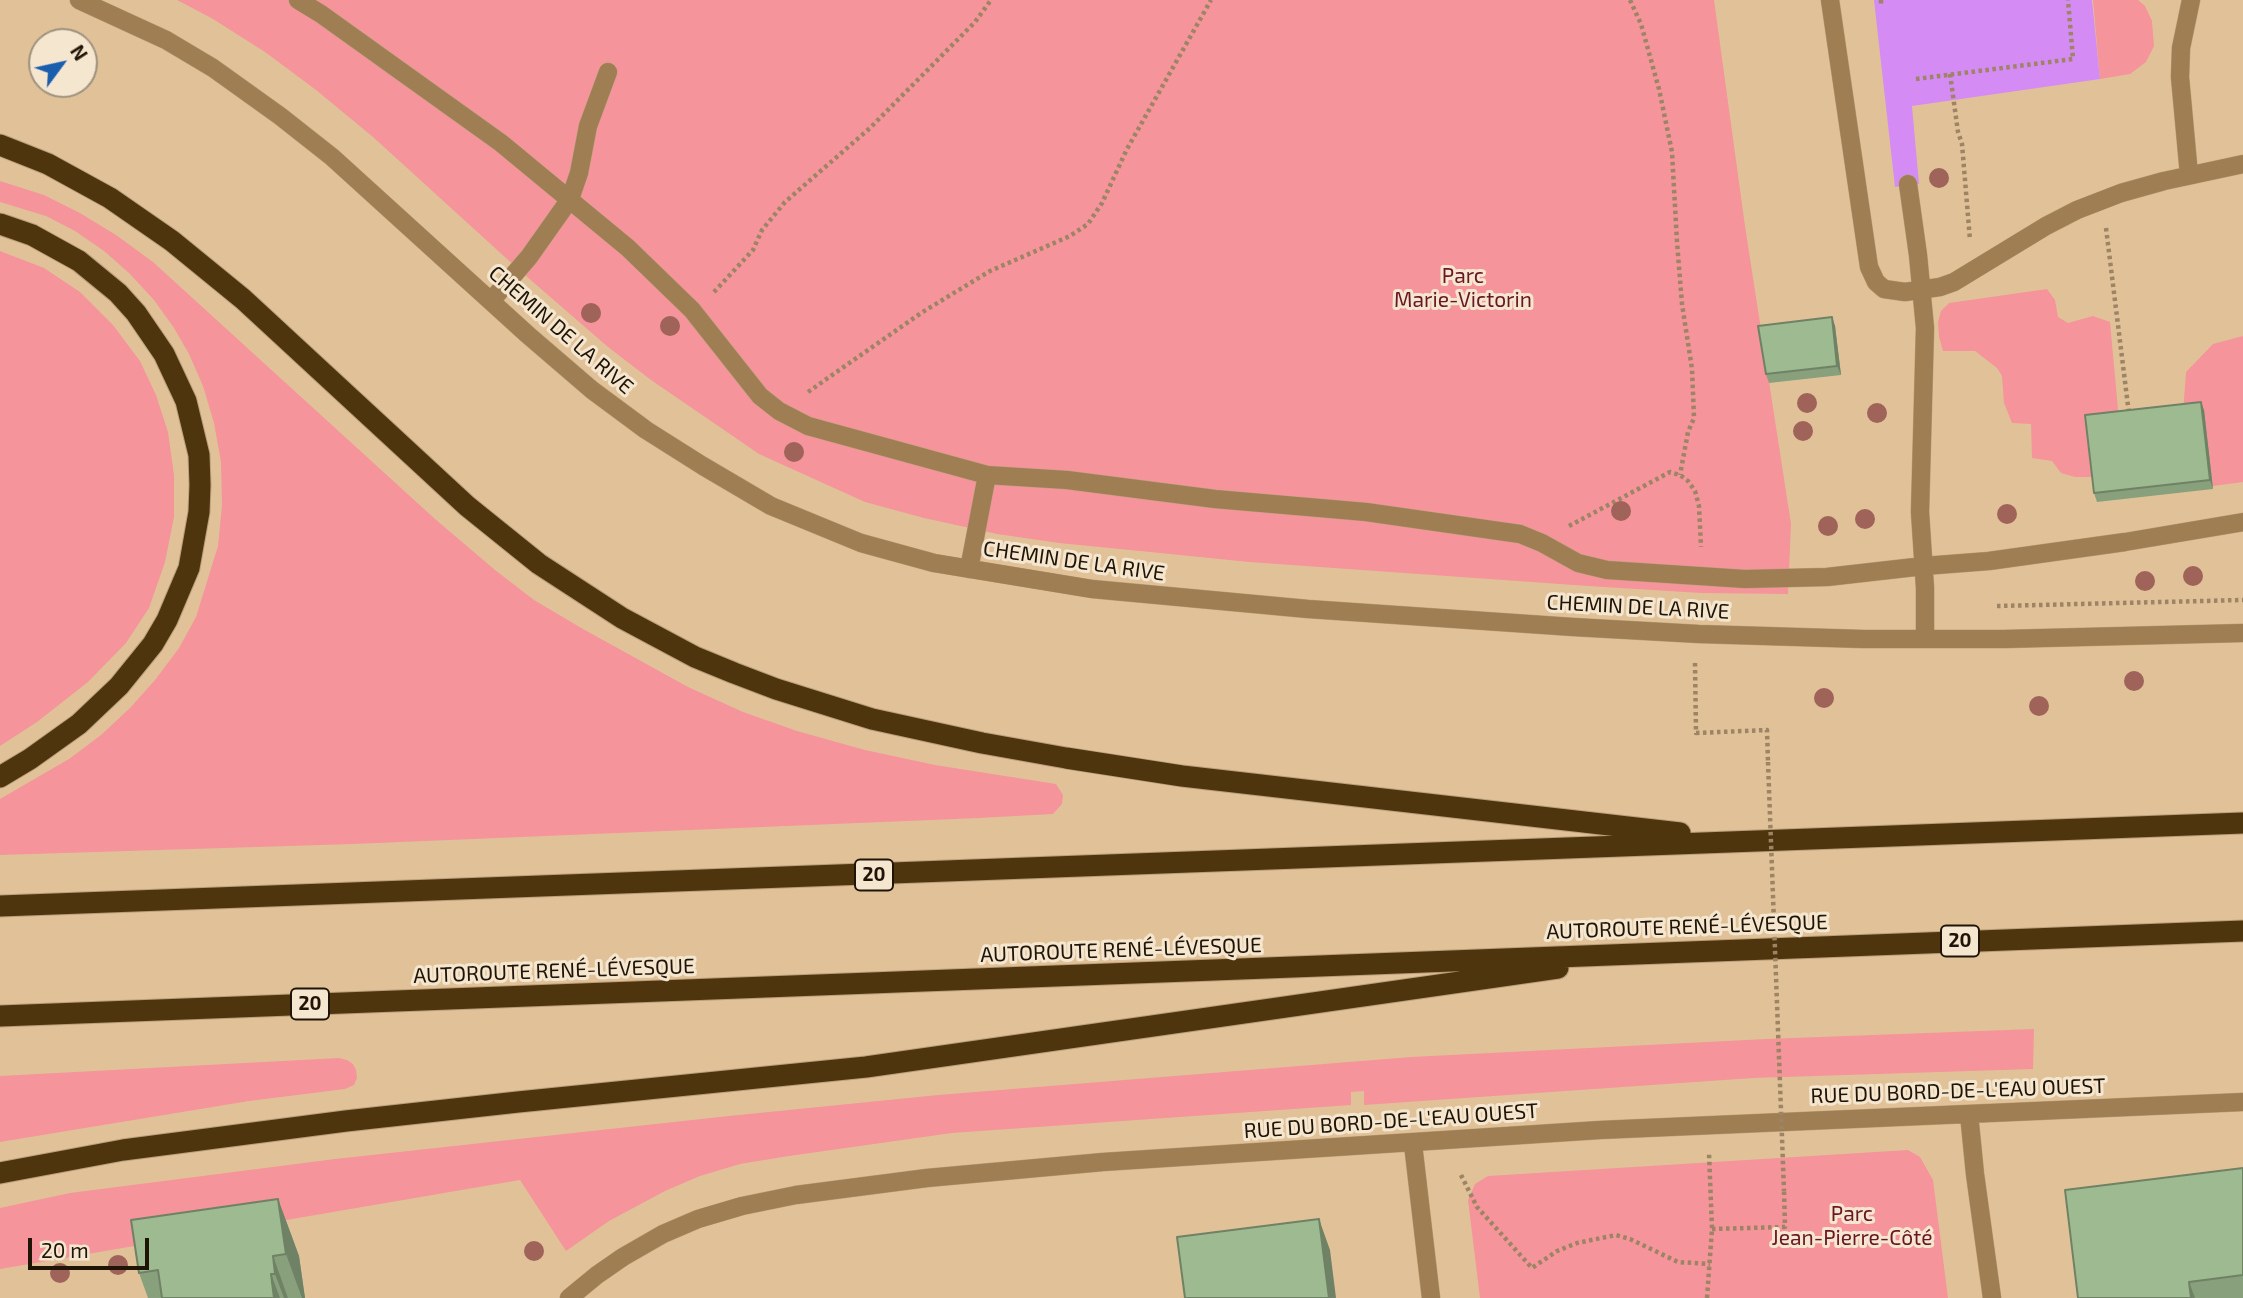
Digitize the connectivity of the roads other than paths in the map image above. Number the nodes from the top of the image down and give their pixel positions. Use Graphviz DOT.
graph roads {
  1 [pos="79,0"];
  2 [pos="298,0"];
  3 [pos="1830,0"];
  4 [pos="2191,0"];
  5 [pos="608,72"];
  6 [pos="0,145"];
  7 [pos="2243,164"];
  8 [pos="2189,175"];
  9 [pos="1908,184"];
  10 [pos="570,199"];
  11 [pos="0,224"];
  12 [pos="1922,289"];
  13 [pos="491,301"];
  14 [pos="987,475"];
  15 [pos="2243,522"];
  16 [pos="1924,566"];
  17 [pos="969,569"];
  18 [pos="2243,633"];
  19 [pos="1925,639"];
  20 [pos="0,777"];
  21 [pos="2243,823"];
  22 [pos="1748,841"];
  23 [pos="0,906"];
  24 [pos="2243,931"];
  25 [pos="1678,951"];
  26 [pos="0,1016"];
  27 [pos="2243,1102"];
  28 [pos="1969,1114"];
  29 [pos="1413,1144"];
  30 [pos="0,1173"];
  31 [pos="569,1298"];
  32 [pos="1431,1298"];
  33 [pos="1992,1298"];
  1 -- 13 [label="street, CHEMIN DE LA RIVE"];
  2 -- 10 [label="street"];
  3 -- 12 [label="street"];
  4 -- 8 [label="street"];
  5 -- 10 [label="street"];
  6 -- 22 [label="highway"];
  7 -- 8 [label="street"];
  8 -- 12 [label="street"];
  9 -- 12 [label="street"];
  10 -- 13 [label="street"];
  10 -- 14 [label="street"];
  11 -- 20 [label="highway"];
  12 -- 16 [label="street"];
  13 -- 17 [label="street, CHEMIN DE LA RIVE"];
  14 -- 16 [label="street"];
  14 -- 17 [label="street"];
  15 -- 16 [label="street"];
  16 -- 19 [label="street"];
  17 -- 19 [label="street, CHEMIN DE LA RIVE"];
  18 -- 19 [label="street, CHEMIN DE LA RIVE"];
  21 -- 22 [label="highway, 20"];
  22 -- 23 [label="highway, 20"];
  24 -- 25 [label="highway, AUTOROUTE RENÉ-LÉVESQUE / 20"];
  25 -- 26 [label="highway, AUTOROUTE RENÉ-LÉVESQUE / 20"];
  25 -- 30 [label="highway"];
  27 -- 28 [label="street, RUE DU BORD-DE-L'EAU OUEST"];
  28 -- 29 [label="street, RUE DU BORD-DE-L'EAU OUEST"];
  28 -- 33 [label="street"];
  29 -- 31 [label="street, RUE DU BORD-DE-L'EAU OUEST"];
  29 -- 32 [label="street"];
}
